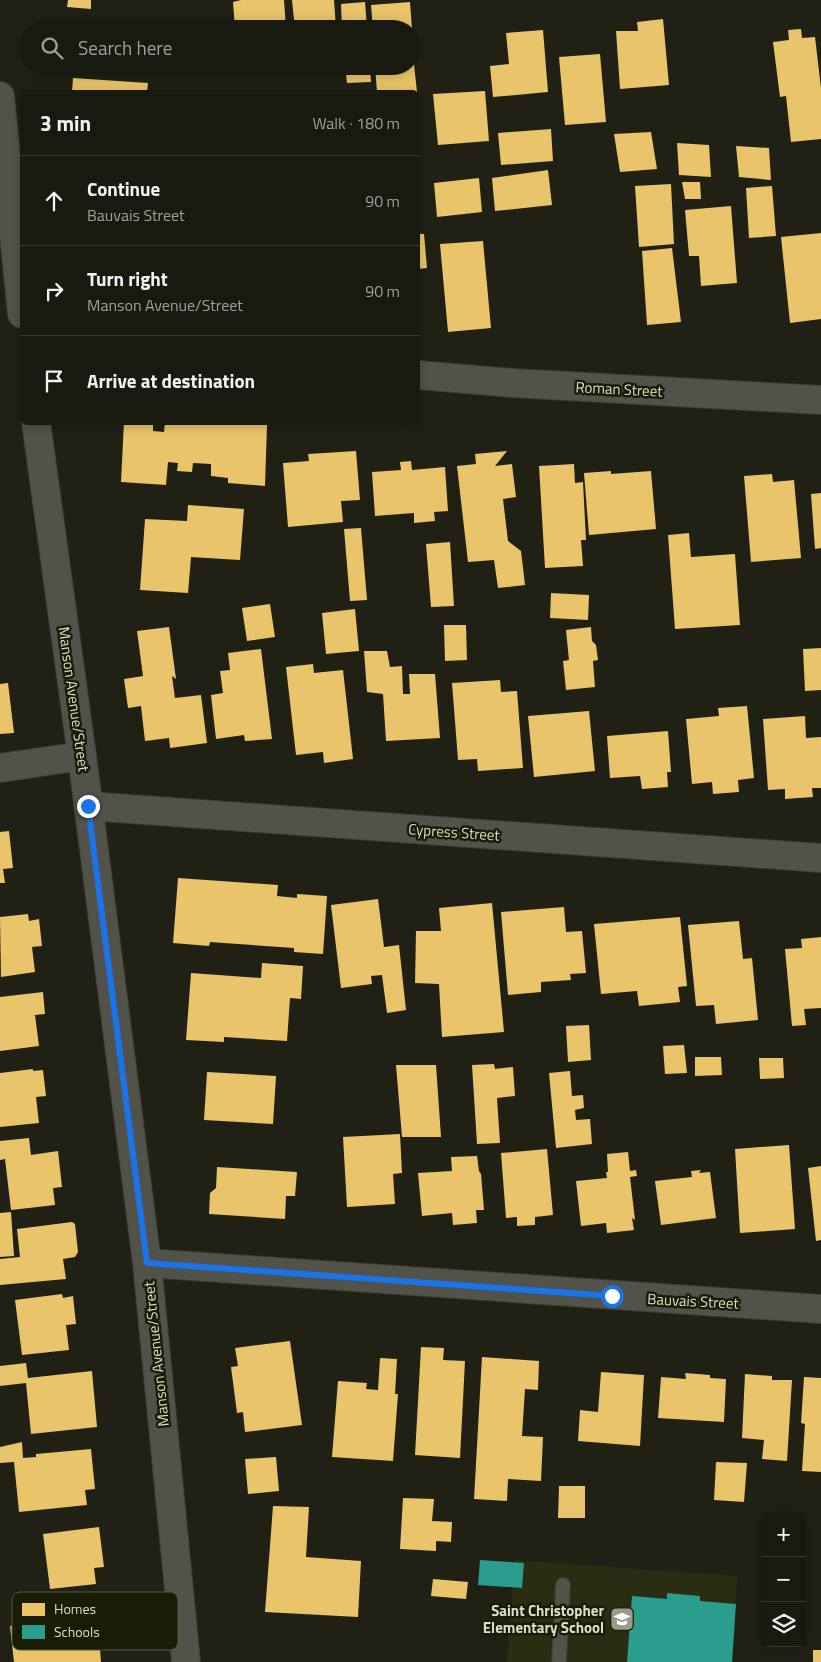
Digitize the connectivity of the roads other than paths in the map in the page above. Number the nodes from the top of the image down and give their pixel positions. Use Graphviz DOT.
graph roads {
  1 [pos="0,96"];
  2 [pos="20,294"];
  3 [pos="420,375"];
  4 [pos="821,400"];
  5 [pos="36,425"];
  6 [pos="82,756"];
  7 [pos="0,768"];
  8 [pos="88,806"];
  9 [pos="821,858"];
  10 [pos="147,1263"];
  11 [pos="821,1309"];
  12 [pos="563,1585"];
  13 [pos="186,1662"];
  14 [pos="559,1662"];
  1 -- 2 [label="street"];
  3 -- 4 [label="street, Roman Street"];
  5 -- 6 [label="street, Manson Avenue/Street"];
  6 -- 7 [label="street"];
  6 -- 8 [label="street, Manson Avenue/Street"];
  8 -- 9 [label="street, Cypress Street"];
  8 -- 10 [label="street, Manson Avenue/Street"];
  10 -- 11 [label="street, Bauvais Street"];
  10 -- 13 [label="street, Manson Avenue/Street"];
  12 -- 14 [label="lane"];
}
